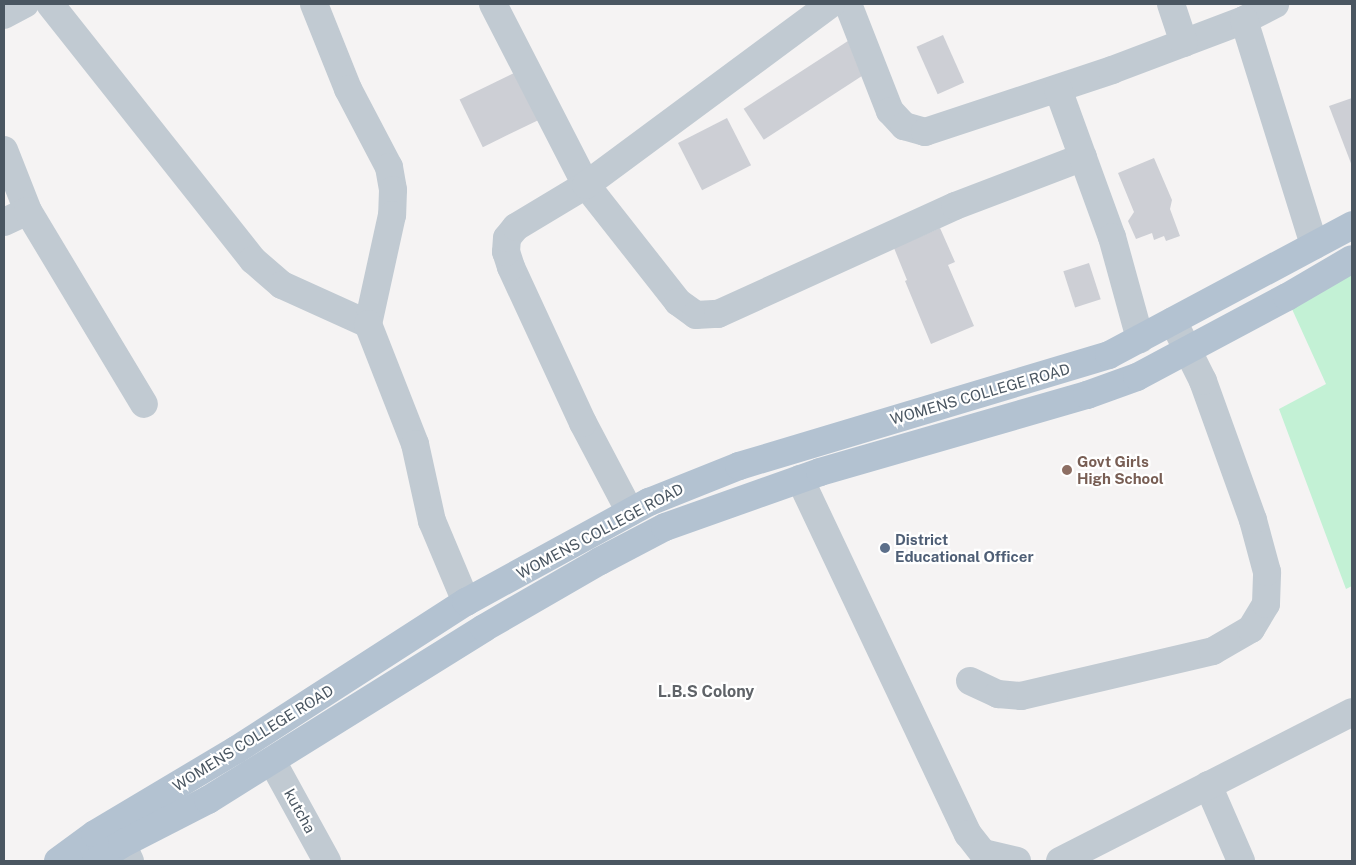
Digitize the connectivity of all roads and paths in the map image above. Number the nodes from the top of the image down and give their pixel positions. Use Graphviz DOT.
graph roads {
  1 [pos="25,4"];
  2 [pos="50,4"];
  3 [pos="314,4"];
  4 [pos="492,4"];
  5 [pos="831,4"];
  6 [pos="848,4"];
  7 [pos="1171,4"];
  8 [pos="1275,4"];
  9 [pos="4,15"];
  10 [pos="1244,20"];
  11 [pos="1184,43"];
  12 [pos="1058,88"];
  13 [pos="4,150"];
  14 [pos="1083,157"];
  15 [pos="586,185"];
  16 [pos="28,211"];
  17 [pos="4,222"];
  18 [pos="1352,225"];
  19 [pos="1314,245"];
  20 [pos="1352,259"];
  21 [pos="1173,321"];
  22 [pos="368,324"];
  23 [pos="1140,339"];
  24 [pos="1188,350"];
  25 [pos="144,404"];
  26 [pos="800,479"];
  27 [pos="630,512"];
  28 [pos="466,602"];
  29 [pos="429,625"];
  30 [pos="446,652"];
  31 [pos="970,681"];
  32 [pos="1352,712"];
  33 [pos="272,760"];
  34 [pos="1208,785"];
  35 [pos="126,853"];
  36 [pos="58,861"];
  37 [pos="96,861"];
  38 [pos="327,861"];
  39 [pos="1017,861"];
  40 [pos="1060,861"];
  41 [pos="1241,861"];
  1 -- 9 [label="street"];
  2 -- 22 [label="street"];
  3 -- 22 [label="street"];
  4 -- 15 [label="street"];
  5 -- 15 [label="street"];
  6 -- 12 [label="street"];
  7 -- 11 [label="street"];
  8 -- 10 [label="street"];
  10 -- 11 [label="street"];
  10 -- 19 [label="street"];
  11 -- 12 [label="street"];
  12 -- 14 [label="street"];
  13 -- 16 [label="street"];
  14 -- 15 [label="street"];
  14 -- 23 [label="street"];
  15 -- 27 [label="street"];
  16 -- 17 [label="street"];
  16 -- 25 [label="street"];
  18 -- 19 [label="main road, WOMENS COLLEGE ROAD"];
  19 -- 21 [label="main road, WOMENS COLLEGE ROAD"];
  20 -- 24 [label="main road, WOMENS COLLEGE ROAD"];
  21 -- 23 [label="main road, WOMENS COLLEGE ROAD"];
  21 -- 24 [label="street"];
  22 -- 28 [label="street"];
  23 -- 27 [label="main road, WOMENS COLLEGE ROAD"];
  24 -- 26 [label="main road, WOMENS COLLEGE ROAD"];
  24 -- 31 [label="street"];
  26 -- 30 [label="main road, WOMENS COLLEGE ROAD"];
  26 -- 39 [label="street"];
  27 -- 28 [label="main road, WOMENS COLLEGE ROAD"];
  28 -- 29 [label="main road, WOMENS COLLEGE ROAD"];
  29 -- 30 [label="street"];
  29 -- 36 [label="main road, WOMENS COLLEGE ROAD"];
  30 -- 33 [label="main road, WOMENS COLLEGE ROAD"];
  32 -- 34 [label="street"];
  33 -- 35 [label="main road, WOMENS COLLEGE ROAD"];
  33 -- 38 [label="street, kutcha"];
  34 -- 40 [label="street"];
  34 -- 41 [label="street"];
  35 -- 37 [label="main road, WOMENS COLLEGE ROAD"];
}
